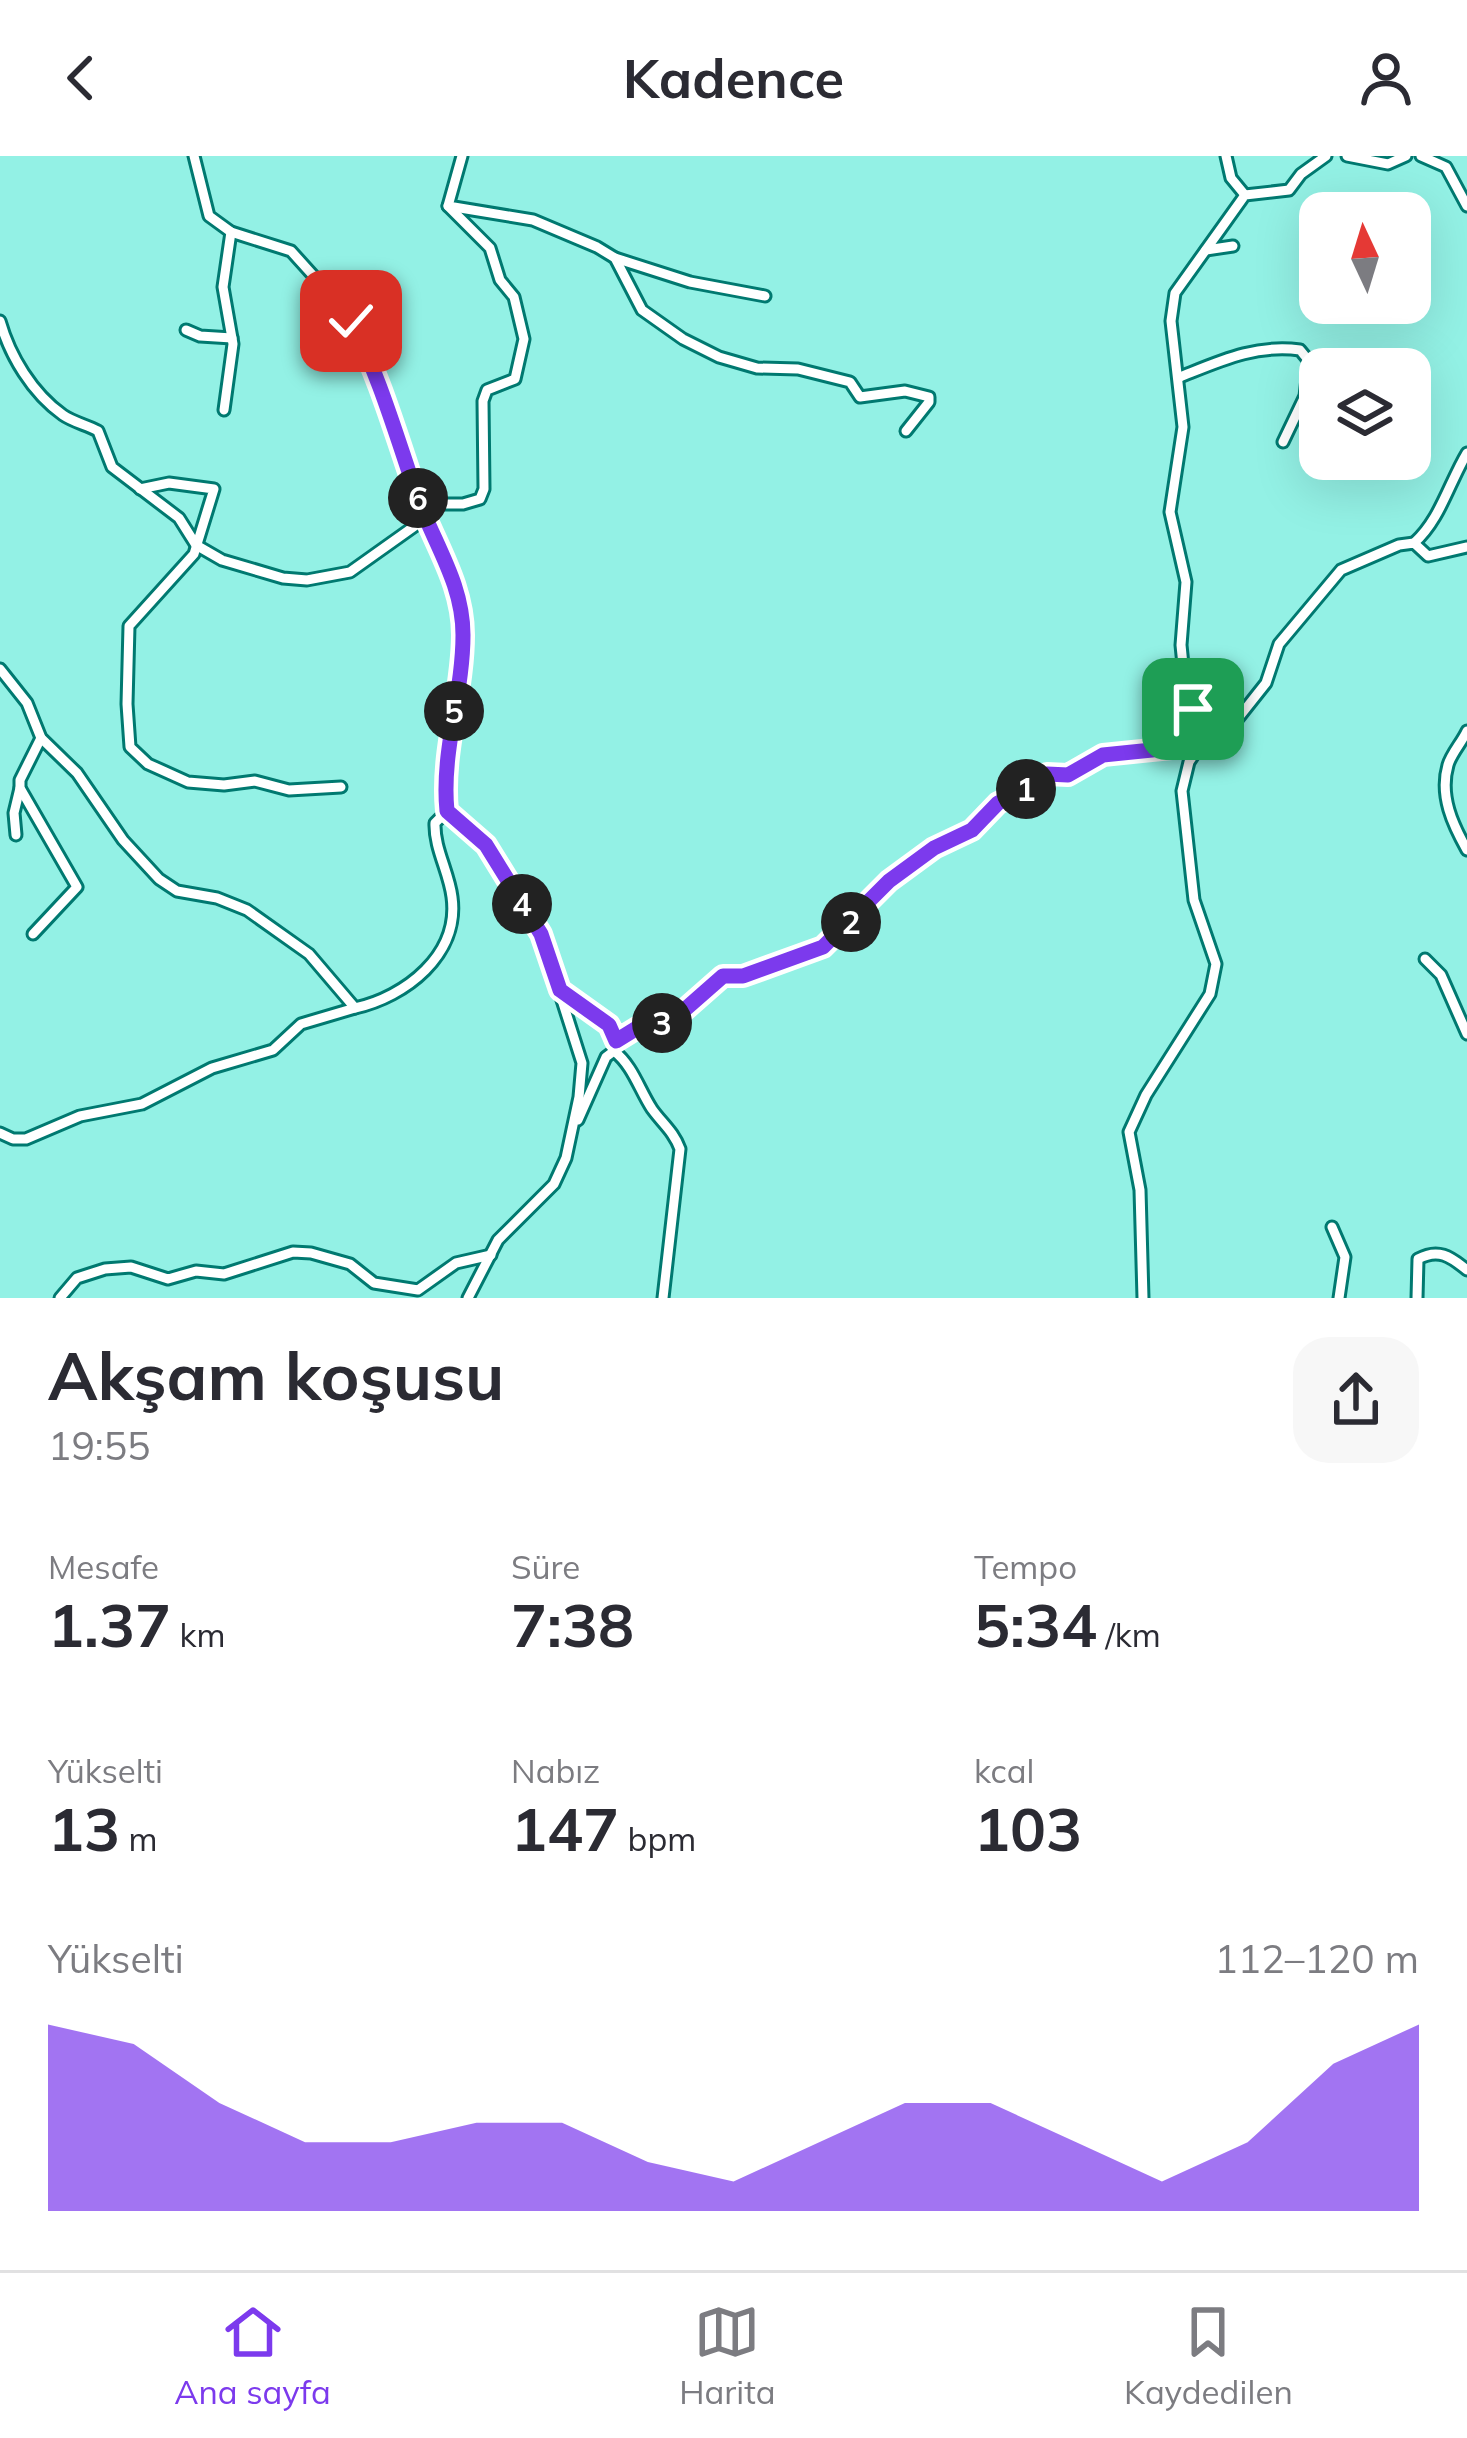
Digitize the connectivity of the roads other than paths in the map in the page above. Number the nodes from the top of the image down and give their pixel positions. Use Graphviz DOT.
graph roads {
  1 [pos="194,156"];
  2 [pos="462,156"];
  3 [pos="1226,156"];
  4 [pos="1326,156"];
  5 [pos="1347,156"];
  6 [pos="1406,156"];
  7 [pos="1421,156"];
  8 [pos="1245,195"];
  9 [pos="448,206"];
  10 [pos="1467,206"];
  11 [pos="231,232"];
  12 [pos="1233,246"];
  13 [pos="1206,250"];
  14 [pos="615,258"];
  15 [pos="765,296"];
  16 [pos="0,321"];
  17 [pos="186,330"];
  18 [pos="232,338"];
  19 [pos="1180,376"];
  20 [pos="224,410"];
  21 [pos="906,431"];
  22 [pos="1283,442"];
  23 [pos="1467,453"];
  24 [pos="140,489"];
  25 [pos="420,504"];
  26 [pos="426,518"];
  27 [pos="1414,543"];
  28 [pos="196,545"];
  29 [pos="1467,547"];
  30 [pos="0,669"];
  31 [pos="1467,731"];
  32 [pos="41,738"];
  33 [pos="1201,745"];
  34 [pos="341,787"];
  35 [pos="20,788"];
  36 [pos="447,811"];
  37 [pos="16,835"];
  38 [pos="1467,850"];
  39 [pos="33,934"];
  40 [pos="1425,959"];
  41 [pos="560,990"];
  42 [pos="355,1008"];
  43 [pos="1467,1034"];
  44 [pos="615,1046"];
  45 [pos="572,1130"];
  46 [pos="0,1133"];
  47 [pos="1332,1227"];
  48 [pos="490,1255"];
  49 [pos="1467,1270"];
  50 [pos="60,1298"];
  51 [pos="467,1298"];
  52 [pos="663,1298"];
  53 [pos="1143,1298"];
  54 [pos="1339,1298"];
  55 [pos="1417,1298"];
  1 -- 11 [label="street"];
  2 -- 9 [label="street"];
  3 -- 8 [label="street"];
  4 -- 8 [label="street"];
  5 -- 6 [label="street"];
  7 -- 10 [label="street"];
  8 -- 13 [label="street"];
  9 -- 14 [label="street"];
  9 -- 25 [label="street"];
  11 -- 18 [label="street"];
  11 -- 25 [label="street"];
  12 -- 13 [label="street"];
  13 -- 19 [label="street"];
  14 -- 15 [label="street"];
  14 -- 21 [label="street"];
  16 -- 24 [label="street"];
  17 -- 18 [label="street"];
  18 -- 20 [label="street"];
  19 -- 22 [label="street"];
  19 -- 33 [label="street"];
  23 -- 27 [label="street"];
  24 -- 28 [label="street"];
  24 -- 28 [label="street"];
  25 -- 26 [label="street"];
  26 -- 28 [label="street"];
  26 -- 36 [label="street"];
  27 -- 29 [label="street"];
  27 -- 33 [label="street"];
  28 -- 34 [label="street"];
  30 -- 32 [label="street"];
  31 -- 38 [label="street"];
  32 -- 35 [label="street"];
  32 -- 42 [label="street"];
  33 -- 44 [label="street"];
  33 -- 53 [label="street"];
  35 -- 37 [label="street"];
  35 -- 39 [label="street"];
  36 -- 41 [label="street"];
  36 -- 42 [label="street"];
  40 -- 43 [label="street"];
  41 -- 44 [label="street"];
  41 -- 45 [label="street"];
  42 -- 46 [label="street"];
  44 -- 45 [label="street"];
  44 -- 52 [label="street"];
  45 -- 48 [label="street"];
  47 -- 54 [label="street"];
  48 -- 50 [label="street"];
  48 -- 51 [label="street"];
  49 -- 55 [label="street"];
}
